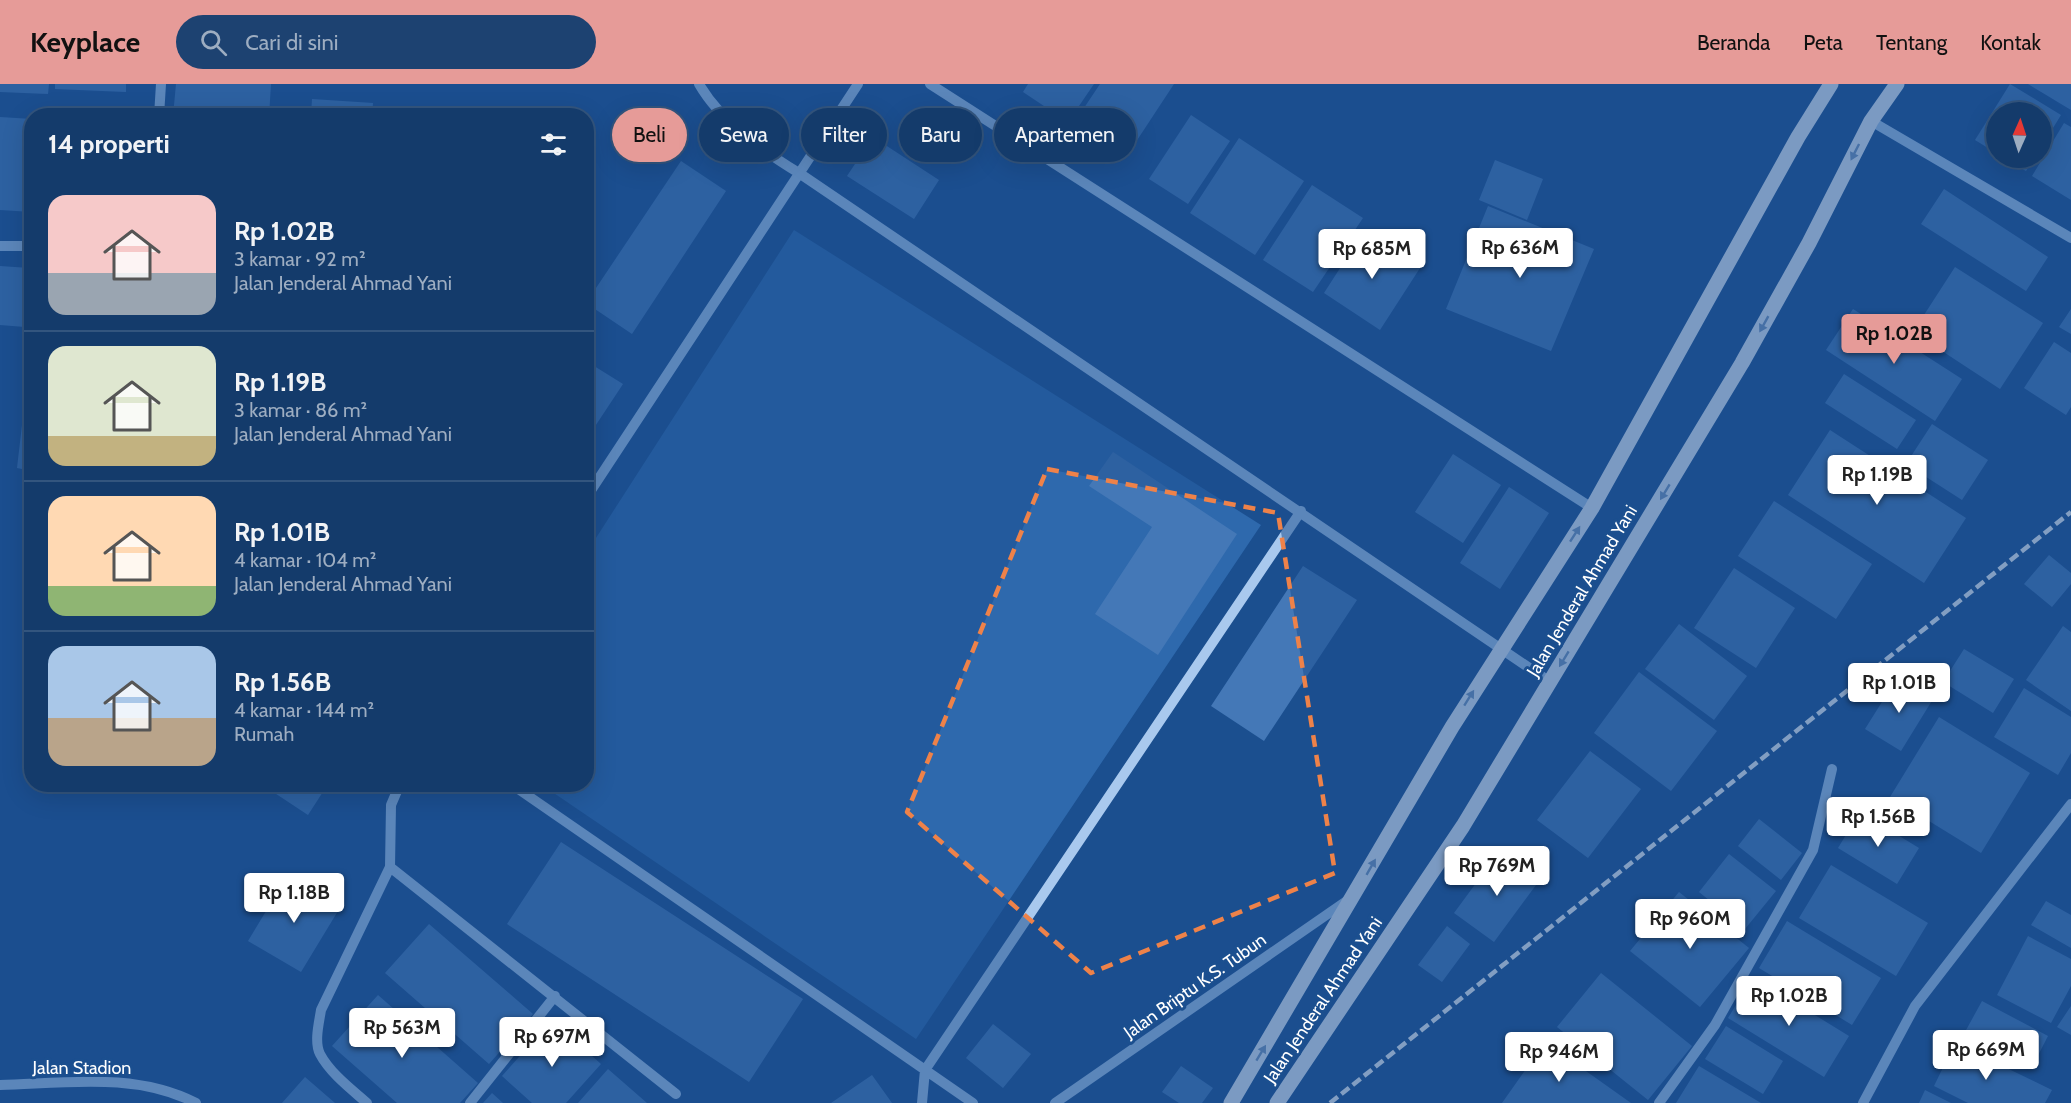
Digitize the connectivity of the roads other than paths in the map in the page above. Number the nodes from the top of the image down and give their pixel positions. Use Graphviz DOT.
graph roads {
  1 [pos="161,84"];
  2 [pos="699,84"];
  3 [pos="858,84"];
  4 [pos="930,84"];
  5 [pos="1831,84"];
  6 [pos="1897,84"];
  7 [pos="160,108"];
  8 [pos="1870,121"];
  9 [pos="800,173"];
  10 [pos="2071,238"];
  11 [pos="0,246"];
  12 [pos="24,246"];
  13 [pos="594,486"];
  14 [pos="1592,508"];
  15 [pos="1300,511"];
  16 [pos="1500,649"];
  17 [pos="1550,682"];
  18 [pos="1833,769"];
  19 [pos="397,792"];
  20 [pos="523,792"];
  21 [pos="2071,804"];
  22 [pos="390,867"];
  23 [pos="1355,895"];
  24 [pos="555,996"];
  25 [pos="925,1070"];
  26 [pos="0,1085"];
  27 [pos="676,1094"];
  28 [pos="196,1103"];
  29 [pos="367,1103"];
  30 [pos="470,1103"];
  31 [pos="922,1103"];
  32 [pos="973,1103"];
  33 [pos="1055,1103"];
  34 [pos="1231,1103"];
  35 [pos="1277,1103"];
  36 [pos="1659,1103"];
  37 [pos="1863,1103"];
  1 -- 7 [label="street"];
  2 -- 9 [label="street"];
  3 -- 9 [label="street"];
  4 -- 14 [label="street"];
  5 -- 14 [label="main road, Jalan Jenderal Ahmad Yani"];
  6 -- 8 [label="main road, Jalan Jenderal Ahmad Yani"];
  8 -- 10 [label="street"];
  8 -- 17 [label="main road, Jalan Jenderal Ahmad Yani, one-way"];
  9 -- 13 [label="street"];
  9 -- 15 [label="street"];
  11 -- 12 [label="street"];
  16 -- 14 [label="main road, Jalan Jenderal Ahmad Yani, one-way"];
  15 -- 16 [label="street"];
  15 -- 25 [label="street"];
  16 -- 17 [label="street"];
  23 -- 16 [label="main road, Jalan Jenderal Ahmad Yani, one-way"];
  17 -- 35 [label="main road, Jalan Jenderal Ahmad Yani"];
  18 -- 36 [label="street"];
  19 -- 22 [label="street"];
  20 -- 25 [label="street"];
  21 -- 37 [label="street"];
  22 -- 24 [label="street"];
  22 -- 29 [label="street"];
  23 -- 33 [label="street, Jalan Briptu K.S. Tubun"];
  34 -- 23 [label="main road, Jalan Jenderal Ahmad Yani, one-way"];
  24 -- 27 [label="street"];
  24 -- 30 [label="street"];
  25 -- 31 [label="street"];
  25 -- 32 [label="street"];
  26 -- 28 [label="street, Jalan Stadion"];
}
